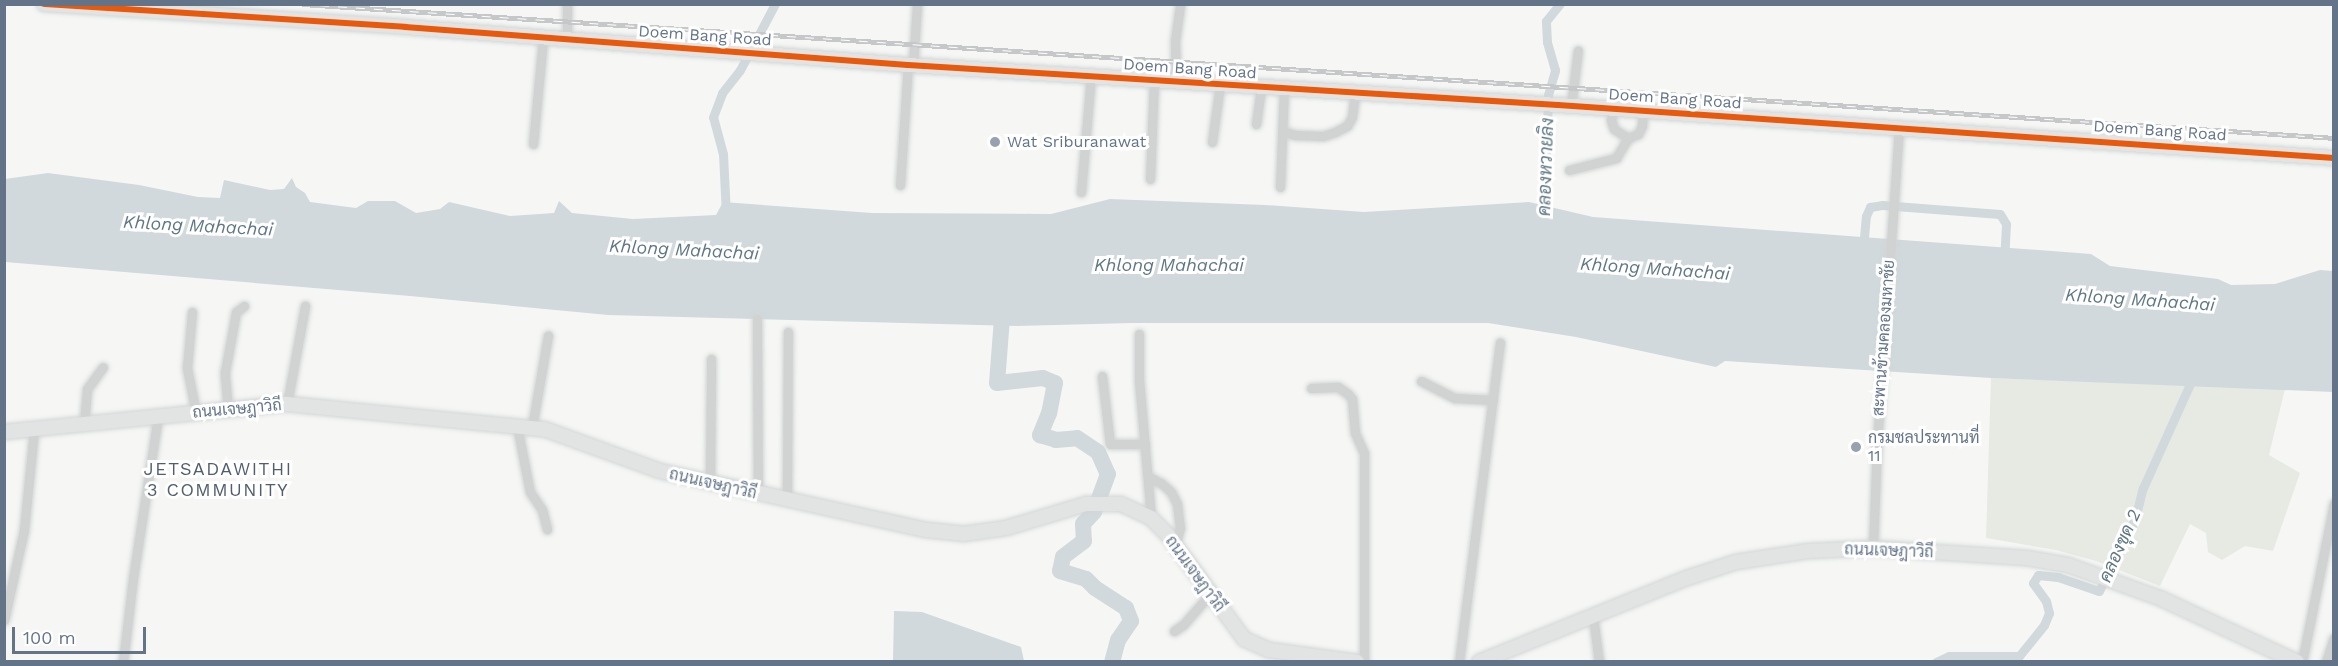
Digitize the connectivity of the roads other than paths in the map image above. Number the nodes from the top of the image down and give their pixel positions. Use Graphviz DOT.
graph roads {
  1 [pos="44,4"];
  2 [pos="567,4"];
  3 [pos="917,4"];
  4 [pos="1180,4"];
  5 [pos="94,6"];
  6 [pos="543,38"];
  7 [pos="567,39"];
  8 [pos="1578,50"];
  9 [pos="910,65"];
  10 [pos="1091,76"];
  11 [pos="1154,80"];
  12 [pos="1176,81"];
  13 [pos="1220,84"];
  14 [pos="1261,87"];
  15 [pos="1284,88"];
  16 [pos="1355,92"];
  17 [pos="1564,105"];
  18 [pos="1613,109"];
  19 [pos="1643,110"];
  20 [pos="1256,124"];
  21 [pos="1899,128"];
  22 [pos="1282,131"];
  23 [pos="1628,138"];
  24 [pos="1212,142"];
  25 [pos="533,144"];
  26 [pos="2334,158"];
  27 [pos="1569,170"];
  28 [pos="1150,179"];
  29 [pos="900,185"];
  30 [pos="1280,187"];
  31 [pos="1081,192"];
  32 [pos="244,306"];
  33 [pos="305,306"];
  34 [pos="192,312"];
  35 [pos="757,320"];
  36 [pos="788,332"];
  37 [pos="1139,334"];
  38 [pos="548,336"];
  39 [pos="1500,344"];
  40 [pos="711,359"];
  41 [pos="103,367"];
  42 [pos="1102,376"];
  43 [pos="1421,381"];
  44 [pos="1311,388"];
  45 [pos="1493,400"];
  46 [pos="287,405"];
  47 [pos="228,410"];
  48 [pos="196,413"];
  49 [pos="158,417"];
  50 [pos="84,424"];
  51 [pos="517,426"];
  52 [pos="532,427"];
  53 [pos="34,429"];
  54 [pos="4,432"];
  55 [pos="1145,444"];
  56 [pos="1149,477"];
  57 [pos="710,483"];
  58 [pos="758,494"];
  59 [pos="787,501"];
  60 [pos="2333,507"];
  61 [pos="1151,518"];
  62 [pos="547,529"];
  63 [pos="1175,545"];
  64 [pos="1873,548"];
  65 [pos="1210,594"];
  66 [pos="1593,616"];
  67 [pos="4,620"];
  68 [pos="1174,631"];
  69 [pos="2334,639"];
  70 [pos="123,662"];
  71 [pos="1357,662"];
  72 [pos="1364,662"];
  73 [pos="1459,662"];
  74 [pos="1479,662"];
  75 [pos="1599,662"];
  76 [pos="2297,662"];
  77 [pos="2302,662"];
  78 [pos="2326,662"];
  1 -- 5 [label="street, Doem Bang Road"];
  2 -- 7 [label="street"];
  3 -- 9 [label="street"];
  4 -- 12 [label="street"];
  5 -- 6 [label="street, Doem Bang Road"];
  6 -- 7 [label="street, Doem Bang Road"];
  6 -- 25 [label="street"];
  7 -- 9 [label="street, Doem Bang Road"];
  8 -- 17 [label="street"];
  9 -- 10 [label="street, Doem Bang Road"];
  9 -- 29 [label="street"];
  10 -- 11 [label="street, Doem Bang Road"];
  10 -- 31 [label="street"];
  11 -- 12 [label="street, Doem Bang Road"];
  11 -- 28 [label="street"];
  12 -- 13 [label="street, Doem Bang Road"];
  13 -- 14 [label="street, Doem Bang Road"];
  13 -- 24 [label="street"];
  14 -- 15 [label="street, Doem Bang Road"];
  14 -- 20 [label="street"];
  15 -- 16 [label="street, Doem Bang Road"];
  15 -- 22 [label="street"];
  16 -- 17 [label="street, Doem Bang Road"];
  16 -- 22 [label="street"];
  17 -- 18 [label="street, Doem Bang Road"];
  18 -- 19 [label="street, Doem Bang Road"];
  18 -- 23 [label="street"];
  19 -- 21 [label="street, Doem Bang Road"];
  19 -- 23 [label="street"];
  21 -- 26 [label="street, Doem Bang Road"];
  21 -- 64 [label="street, สะพานข้ามคลองมหาชัย"];
  22 -- 30 [label="street"];
  23 -- 27 [label="street"];
  32 -- 47 [label="street"];
  33 -- 46 [label="street"];
  34 -- 48 [label="street"];
  35 -- 58 [label="street"];
  36 -- 59 [label="street"];
  37 -- 55 [label="street"];
  38 -- 52 [label="street"];
  39 -- 45 [label="street"];
  40 -- 57 [label="street"];
  41 -- 50 [label="street"];
  42 -- 55 [label="street"];
  43 -- 45 [label="street"];
  44 -- 72 [label="street"];
  45 -- 73 [label="street"];
  46 -- 47 [label="street, ถนนเจษฎาวิถี"];
  46 -- 51 [label="street, ถนนเจษฎาวิถี"];
  47 -- 48 [label="street, ถนนเจษฎาวิถี"];
  48 -- 49 [label="street, ถนนเจษฎาวิถี"];
  49 -- 50 [label="street, ถนนเจษฎาวิถี"];
  49 -- 70 [label="street"];
  50 -- 53 [label="street, ถนนเจษฎาวิถี"];
  51 -- 52 [label="street, ถนนเจษฎาวิถี"];
  51 -- 62 [label="street"];
  52 -- 57 [label="street, ถนนเจษฎาวิถี"];
  53 -- 54 [label="street, ถนนเจษฎาวิถี"];
  53 -- 67 [label="street"];
  55 -- 56 [label="street"];
  56 -- 61 [label="street"];
  56 -- 63 [label="street"];
  57 -- 58 [label="street, ถนนเจษฎาวิถี"];
  58 -- 59 [label="street, ถนนเจษฎาวิถี"];
  59 -- 61 [label="street, ถนนเจษฎาวิถี"];
  60 -- 77 [label="street"];
  61 -- 63 [label="street, ถนนเจษฎาวิถี"];
  63 -- 65 [label="street, ถนนเจษฎาวิถี"];
  64 -- 66 [label="street, ถนนเจษฎาวิถี"];
  64 -- 76 [label="street, ถนนเจษฎาวิถี"];
  65 -- 68 [label="street"];
  65 -- 71 [label="street, ถนนเจษฎาวิถี"];
  66 -- 74 [label="street, ถนนเจษฎาวิถี"];
  66 -- 75 [label="street"];
  69 -- 78 [label="street"];
}
